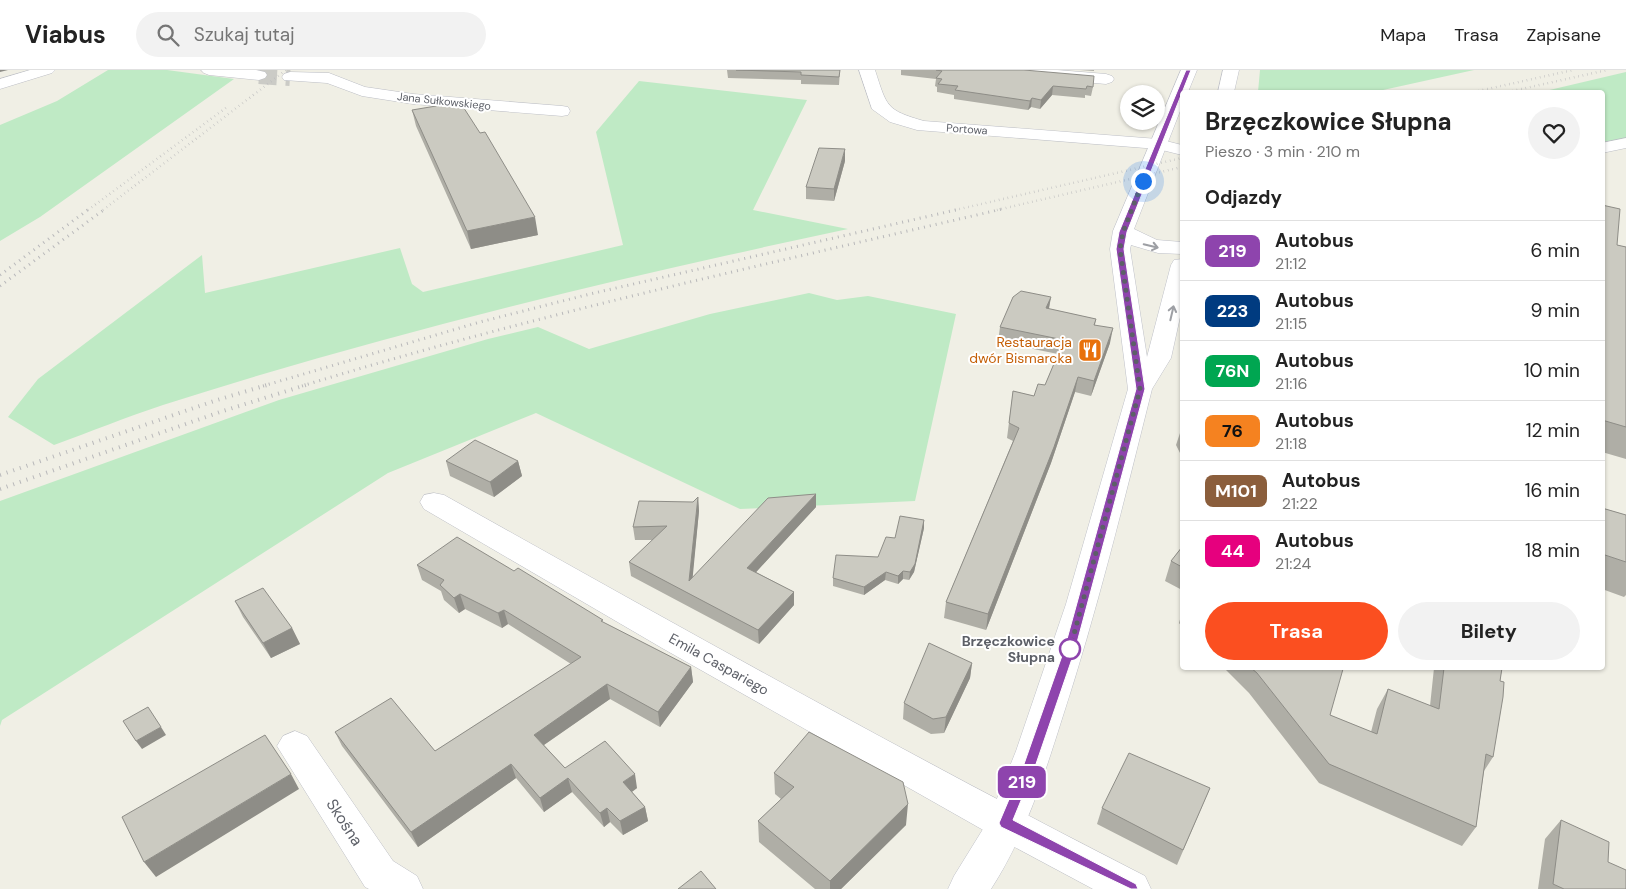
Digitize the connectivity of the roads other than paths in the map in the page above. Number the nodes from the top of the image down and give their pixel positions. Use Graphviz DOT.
graph roads {
  1 [pos="47,70"];
  2 [pos="209,70"];
  3 [pos="867,70"];
  4 [pos="1004,70"];
  5 [pos="1188,70"];
  6 [pos="1231,70"];
  7 [pos="334,74"];
  8 [pos="259,75"];
  9 [pos="290,76"];
  10 [pos="1106,79"];
  11 [pos="0,84"];
  12 [pos="1180,90"];
  13 [pos="1226,90"];
  14 [pos="1180,91"];
  15 [pos="562,111"];
  16 [pos="1167,126"];
  17 [pos="1097,139"];
  18 [pos="1626,143"];
  19 [pos="1158,144"];
  20 [pos="1605,147"];
  21 [pos="1180,150"];
  22 [pos="1150,165"];
  23 [pos="1123,232"];
  24 [pos="1180,248"];
  25 [pos="1180,274"];
  26 [pos="1140,389"];
  27 [pos="434,502"];
  28 [pos="295,746"];
  29 [pos="1006,823"];
  30 [pos="403,889"];
  31 [pos="968,889"];
  32 [pos="1131,889"];
  1 -- 11 [label="street"];
  2 -- 8 [label="street"];
  3 -- 17 [label="street, Portowa"];
  4 -- 10 [label="street"];
  5 -- 12 [label="street"];
  6 -- 13 [label="street"];
  7 -- 9 [label="street, Jana Sułkowskiego"];
  7 -- 15 [label="street, Jana Sułkowskiego"];
  14 -- 16 [label="street"];
  16 -- 17 [label="street, Portowa"];
  16 -- 19 [label="street"];
  17 -- 19 [label="street, Portowa"];
  17 -- 22 [label="street, Portowa"];
  18 -- 20 [label="street"];
  19 -- 21 [label="street, Portowa"];
  19 -- 22 [label="street"];
  22 -- 23 [label="street"];
  23 -- 24 [label="street, one-way"];
  23 -- 26 [label="street"];
  26 -- 25 [label="street, one-way"];
  26 -- 29 [label="street"];
  27 -- 29 [label="street, Emila Caspariego"];
  28 -- 30 [label="street, Skośna"];
  29 -- 31 [label="street"];
  29 -- 32 [label="street, Emila Caspariego"];
}
